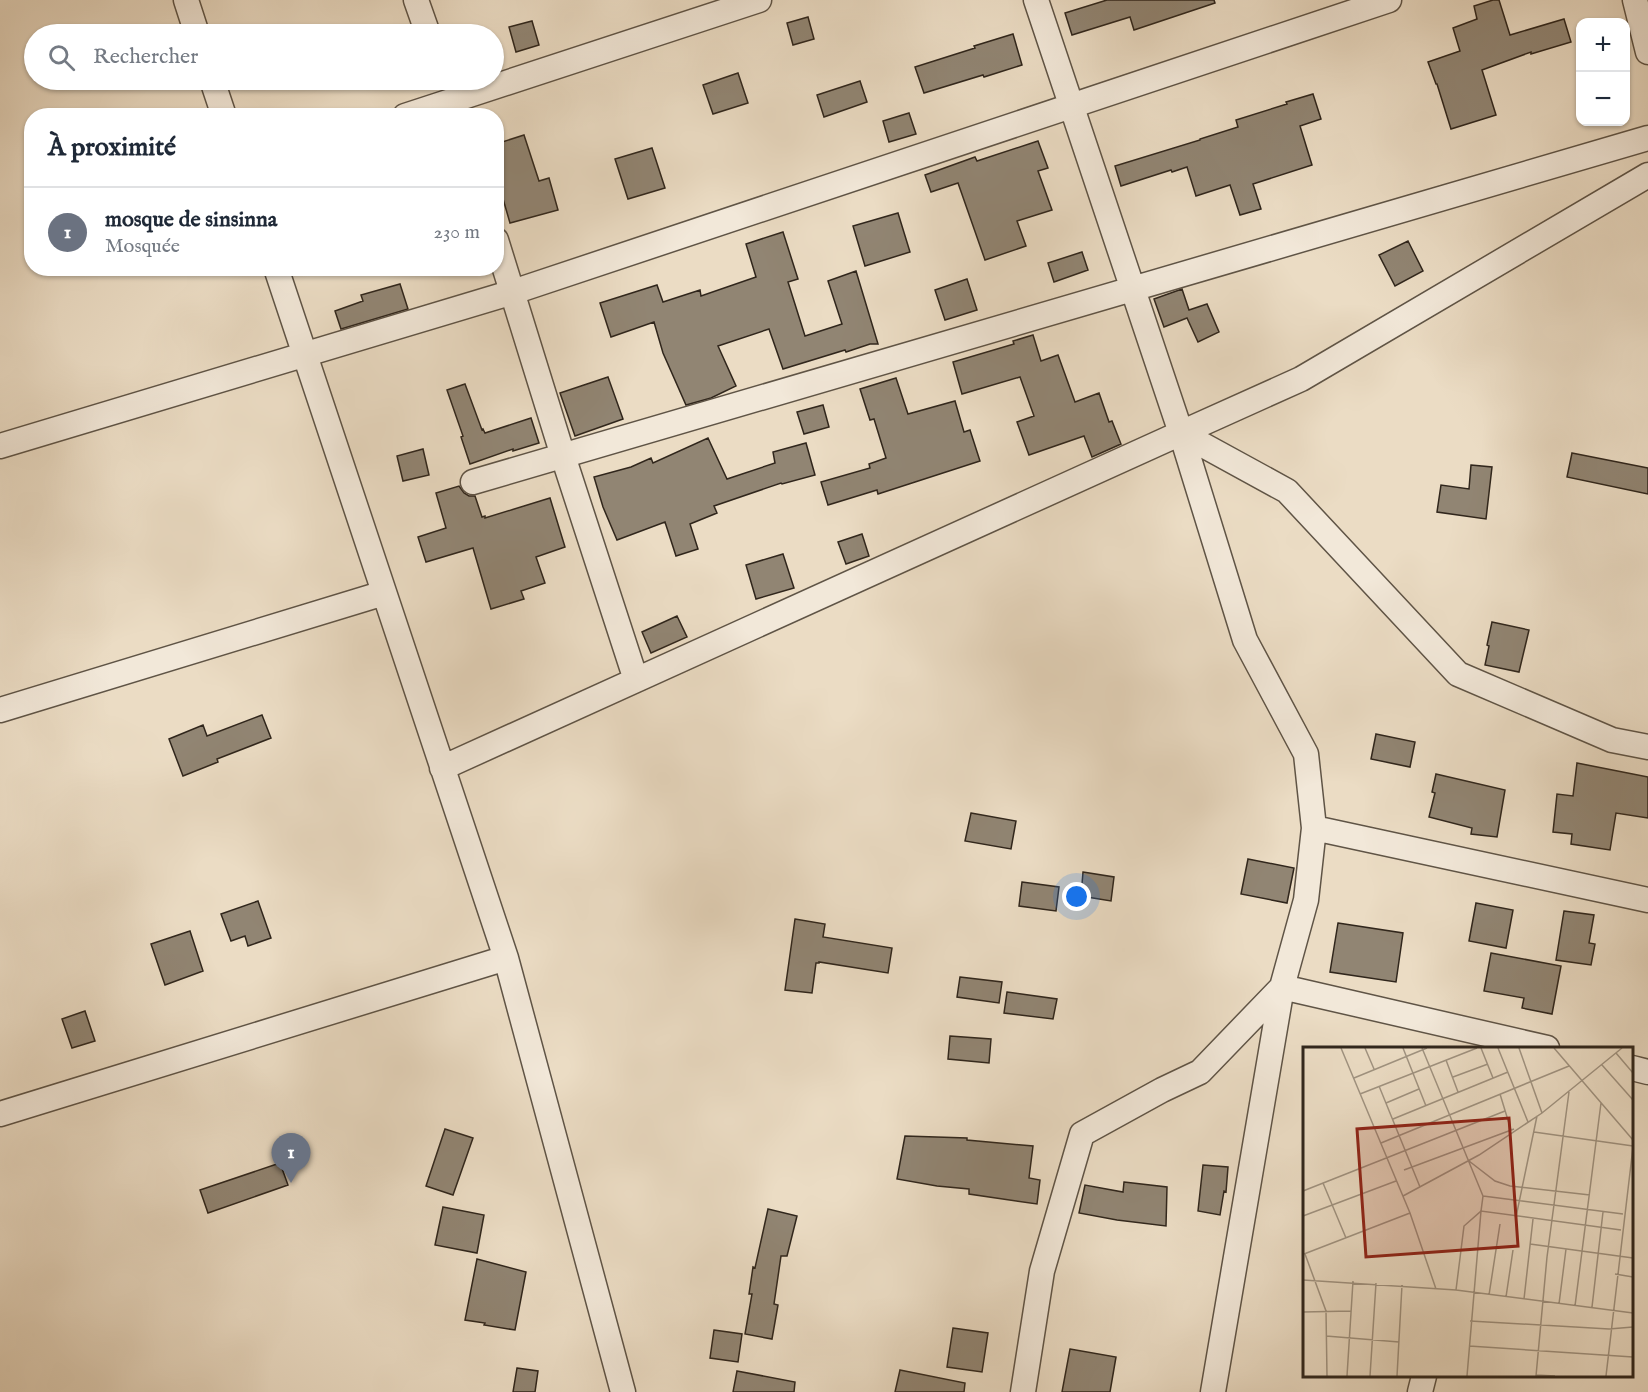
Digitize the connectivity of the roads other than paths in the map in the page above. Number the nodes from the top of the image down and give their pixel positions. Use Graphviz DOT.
graph roads {
  1 [pos="186,0"];
  2 [pos="416,0"];
  3 [pos="759,0"];
  4 [pos="1036,0"];
  5 [pos="1389,0"];
  6 [pos="1635,0"];
  7 [pos="194,24"];
  8 [pos="424,24"];
  9 [pos="1648,52"];
  10 [pos="504,81"];
  11 [pos="215,90"];
  12 [pos="475,90"];
  13 [pos="450,98"];
  14 [pos="1072,106"];
  15 [pos="221,108"];
  16 [pos="425,108"];
  17 [pos="1648,138"];
  18 [pos="1648,175"];
  19 [pos="504,264"];
  20 [pos="279,276"];
  21 [pos="1133,289"];
  22 [pos="513,292"];
  23 [pos="304,355"];
  24 [pos="1181,433"];
  25 [pos="0,446"];
  26 [pos="563,456"];
  27 [pos="473,482"];
  28 [pos="384,593"];
  29 [pos="636,680"];
  30 [pos="0,710"];
  31 [pos="1648,747"];
  32 [pos="442,768"];
  33 [pos="1314,828"];
  34 [pos="1648,900"];
  35 [pos="506,958"];
  36 [pos="1282,987"];
  37 [pos="1543,1047"];
  38 [pos="1633,1068"];
  39 [pos="1648,1072"];
  40 [pos="0,1114"];
  41 [pos="1424,1377"];
  42 [pos="624,1392"];
  43 [pos="1023,1392"];
  44 [pos="1213,1392"];
  45 [pos="1420,1392"];
  1 -- 7 [label="street"];
  2 -- 8 [label="street"];
  3 -- 10 [label="street"];
  4 -- 14 [label="street"];
  5 -- 14 [label="street"];
  6 -- 9 [label="street"];
  11 -- 15 [label="street"];
  12 -- 13 [label="street"];
  13 -- 16 [label="street"];
  14 -- 21 [label="street"];
  14 -- 22 [label="street"];
  17 -- 21 [label="street"];
  18 -- 24 [label="street"];
  19 -- 22 [label="street"];
  20 -- 23 [label="street"];
  21 -- 24 [label="street"];
  21 -- 26 [label="street"];
  22 -- 23 [label="street"];
  22 -- 26 [label="street"];
  23 -- 25 [label="street"];
  23 -- 28 [label="street"];
  24 -- 29 [label="street"];
  24 -- 31 [label="street"];
  24 -- 33 [label="street"];
  26 -- 27 [label="street"];
  26 -- 29 [label="street"];
  28 -- 30 [label="street"];
  28 -- 32 [label="street"];
  29 -- 32 [label="street"];
  32 -- 35 [label="street"];
  33 -- 34 [label="street"];
  33 -- 36 [label="street"];
  35 -- 40 [label="street"];
  35 -- 42 [label="street"];
  36 -- 37 [label="street"];
  36 -- 43 [label="street"];
  36 -- 44 [label="street"];
  38 -- 39 [label="street"];
  41 -- 45 [label="street"];
}
